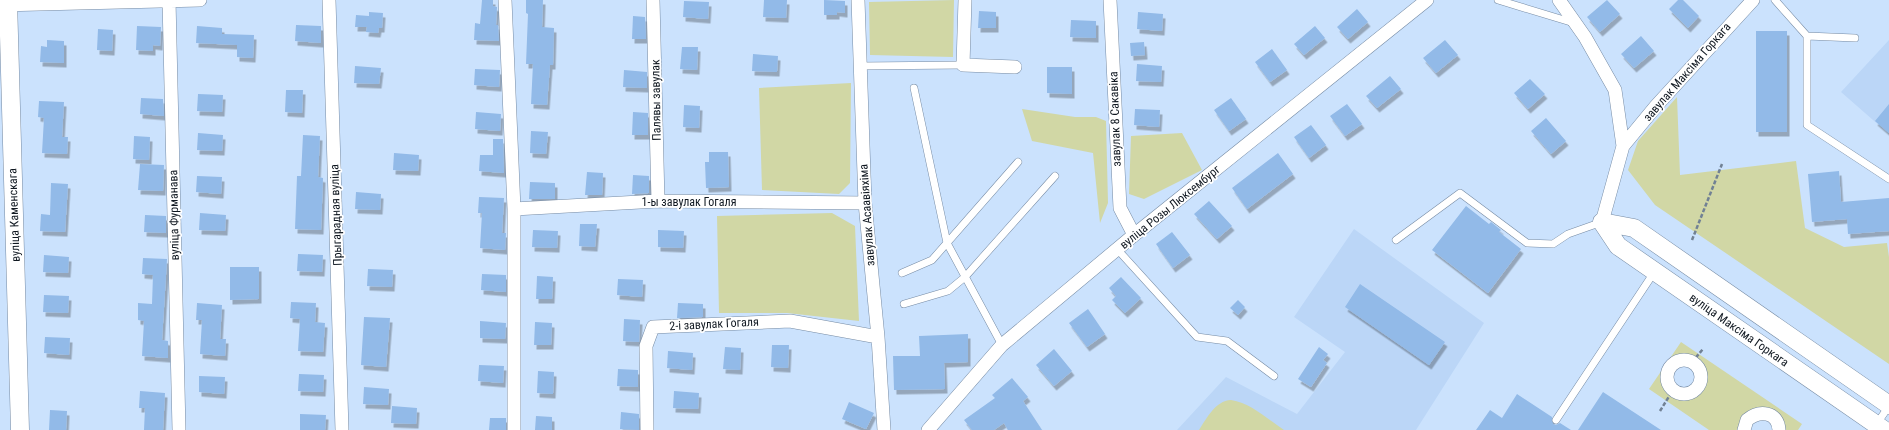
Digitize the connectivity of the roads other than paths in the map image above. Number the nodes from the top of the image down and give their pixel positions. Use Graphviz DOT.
graph roads {
  1 [pos="169,0"];
  2 [pos="200,0"];
  3 [pos="329,0"];
  4 [pos="505,0"];
  5 [pos="653,0"];
  6 [pos="858,0"];
  7 [pos="965,0"];
  8 [pos="1110,0"];
  9 [pos="1498,0"];
  10 [pos="1559,0"];
  11 [pos="1753,0"];
  12 [pos="1775,0"];
  13 [pos="1421,1"];
  14 [pos="5,3"];
  15 [pos="1575,23"];
  16 [pos="1807,36"];
  17 [pos="1855,38"];
  18 [pos="963,65"];
  19 [pos="860,66"];
  20 [pos="1015,67"];
  21 [pos="914,88"];
  22 [pos="1623,146"];
  23 [pos="1018,162"];
  24 [pos="1055,176"];
  25 [pos="1889,179"];
  26 [pos="658,201"];
  27 [pos="865,203"];
  28 [pos="514,209"];
  29 [pos="1602,222"];
  30 [pos="1134,235"];
  31 [pos="1396,240"];
  32 [pos="947,243"];
  33 [pos="1117,249"];
  34 [pos="1655,271"];
  35 [pos="902,273"];
  36 [pos="965,277"];
  37 [pos="904,304"];
  38 [pos="878,337"];
  39 [pos="1002,345"];
  40 [pos="1692,362"];
  41 [pos="1274,376"];
  42 [pos="1889,405"];
  43 [pos="1556,420"];
  44 [pos="1877,428"];
  45 [pos="20,430"];
  46 [pos="180,430"];
  47 [pos="342,430"];
  48 [pos="514,430"];
  49 [pos="647,430"];
  50 [pos="884,430"];
  51 [pos="928,430"];
  52 [pos="1744,430"];
  53 [pos="1779,430"];
  1 -- 2 [label="street"];
  1 -- 14 [label="street"];
  1 -- 46 [label="street, вуліца Фурманава"];
  3 -- 47 [label="street, Прыгарадная вуліца"];
  4 -- 28 [label="street"];
  5 -- 26 [label="street, Палявы завулак"];
  6 -- 19 [label="street, завулак Асаавіяхіма"];
  7 -- 18 [label="street"];
  8 -- 30 [label="street, завулак 8 Сакавіка"];
  9 -- 15 [label="lane"];
  10 -- 15 [label="street"];
  11 -- 22 [label="street, завулак Максіма Горкага"];
  12 -- 16 [label="lane"];
  13 -- 30 [label="street, вуліца Розы Люксембург"];
  14 -- 45 [label="main road, вуліца Каменскага"];
  15 -- 22 [label="street"];
  16 -- 17 [label="lane"];
  16 -- 25 [label="lane"];
  18 -- 19 [label="lane"];
  18 -- 20 [label="street"];
  19 -- 27 [label="street, завулак Асаавіяхіма"];
  21 -- 32 [label="lane"];
  22 -- 29 [label="street"];
  23 -- 32 [label="lane"];
  24 -- 36 [label="lane"];
  26 -- 27 [label="street, 1-ы завулак Гогаля"];
  26 -- 28 [label="street, 1-ы завулак Гогаля"];
  27 -- 38 [label="street, завулак Асаавіяхіма"];
  28 -- 48 [label="street"];
  29 -- 31 [label="lane"];
  29 -- 34 [label="main road, вуліца Максіма Горкага"];
  29 -- 42 [label="main road, вуліца Максіма Горкага"];
  30 -- 33 [label="street, вуліца Розы Люксембург"];
  32 -- 35 [label="lane"];
  32 -- 36 [label="lane"];
  33 -- 39 [label="street, вуліца Розы Люксембург"];
  33 -- 41 [label="lane"];
  34 -- 43 [label="lane"];
  34 -- 44 [label="main road, вуліца Максіма Горкага"];
  36 -- 37 [label="lane"];
  36 -- 39 [label="lane"];
  38 -- 49 [label="street, 2-і завулак Гогаля"];
  38 -- 50 [label="street, завулак Асаавіяхіма"];
  39 -- 51 [label="street, вуліца Розы Люксембург"];
  40 -- 40 [label="street"];
  42 -- 44 [label="lane"];
  52 -- 53 [label="street"];
}
